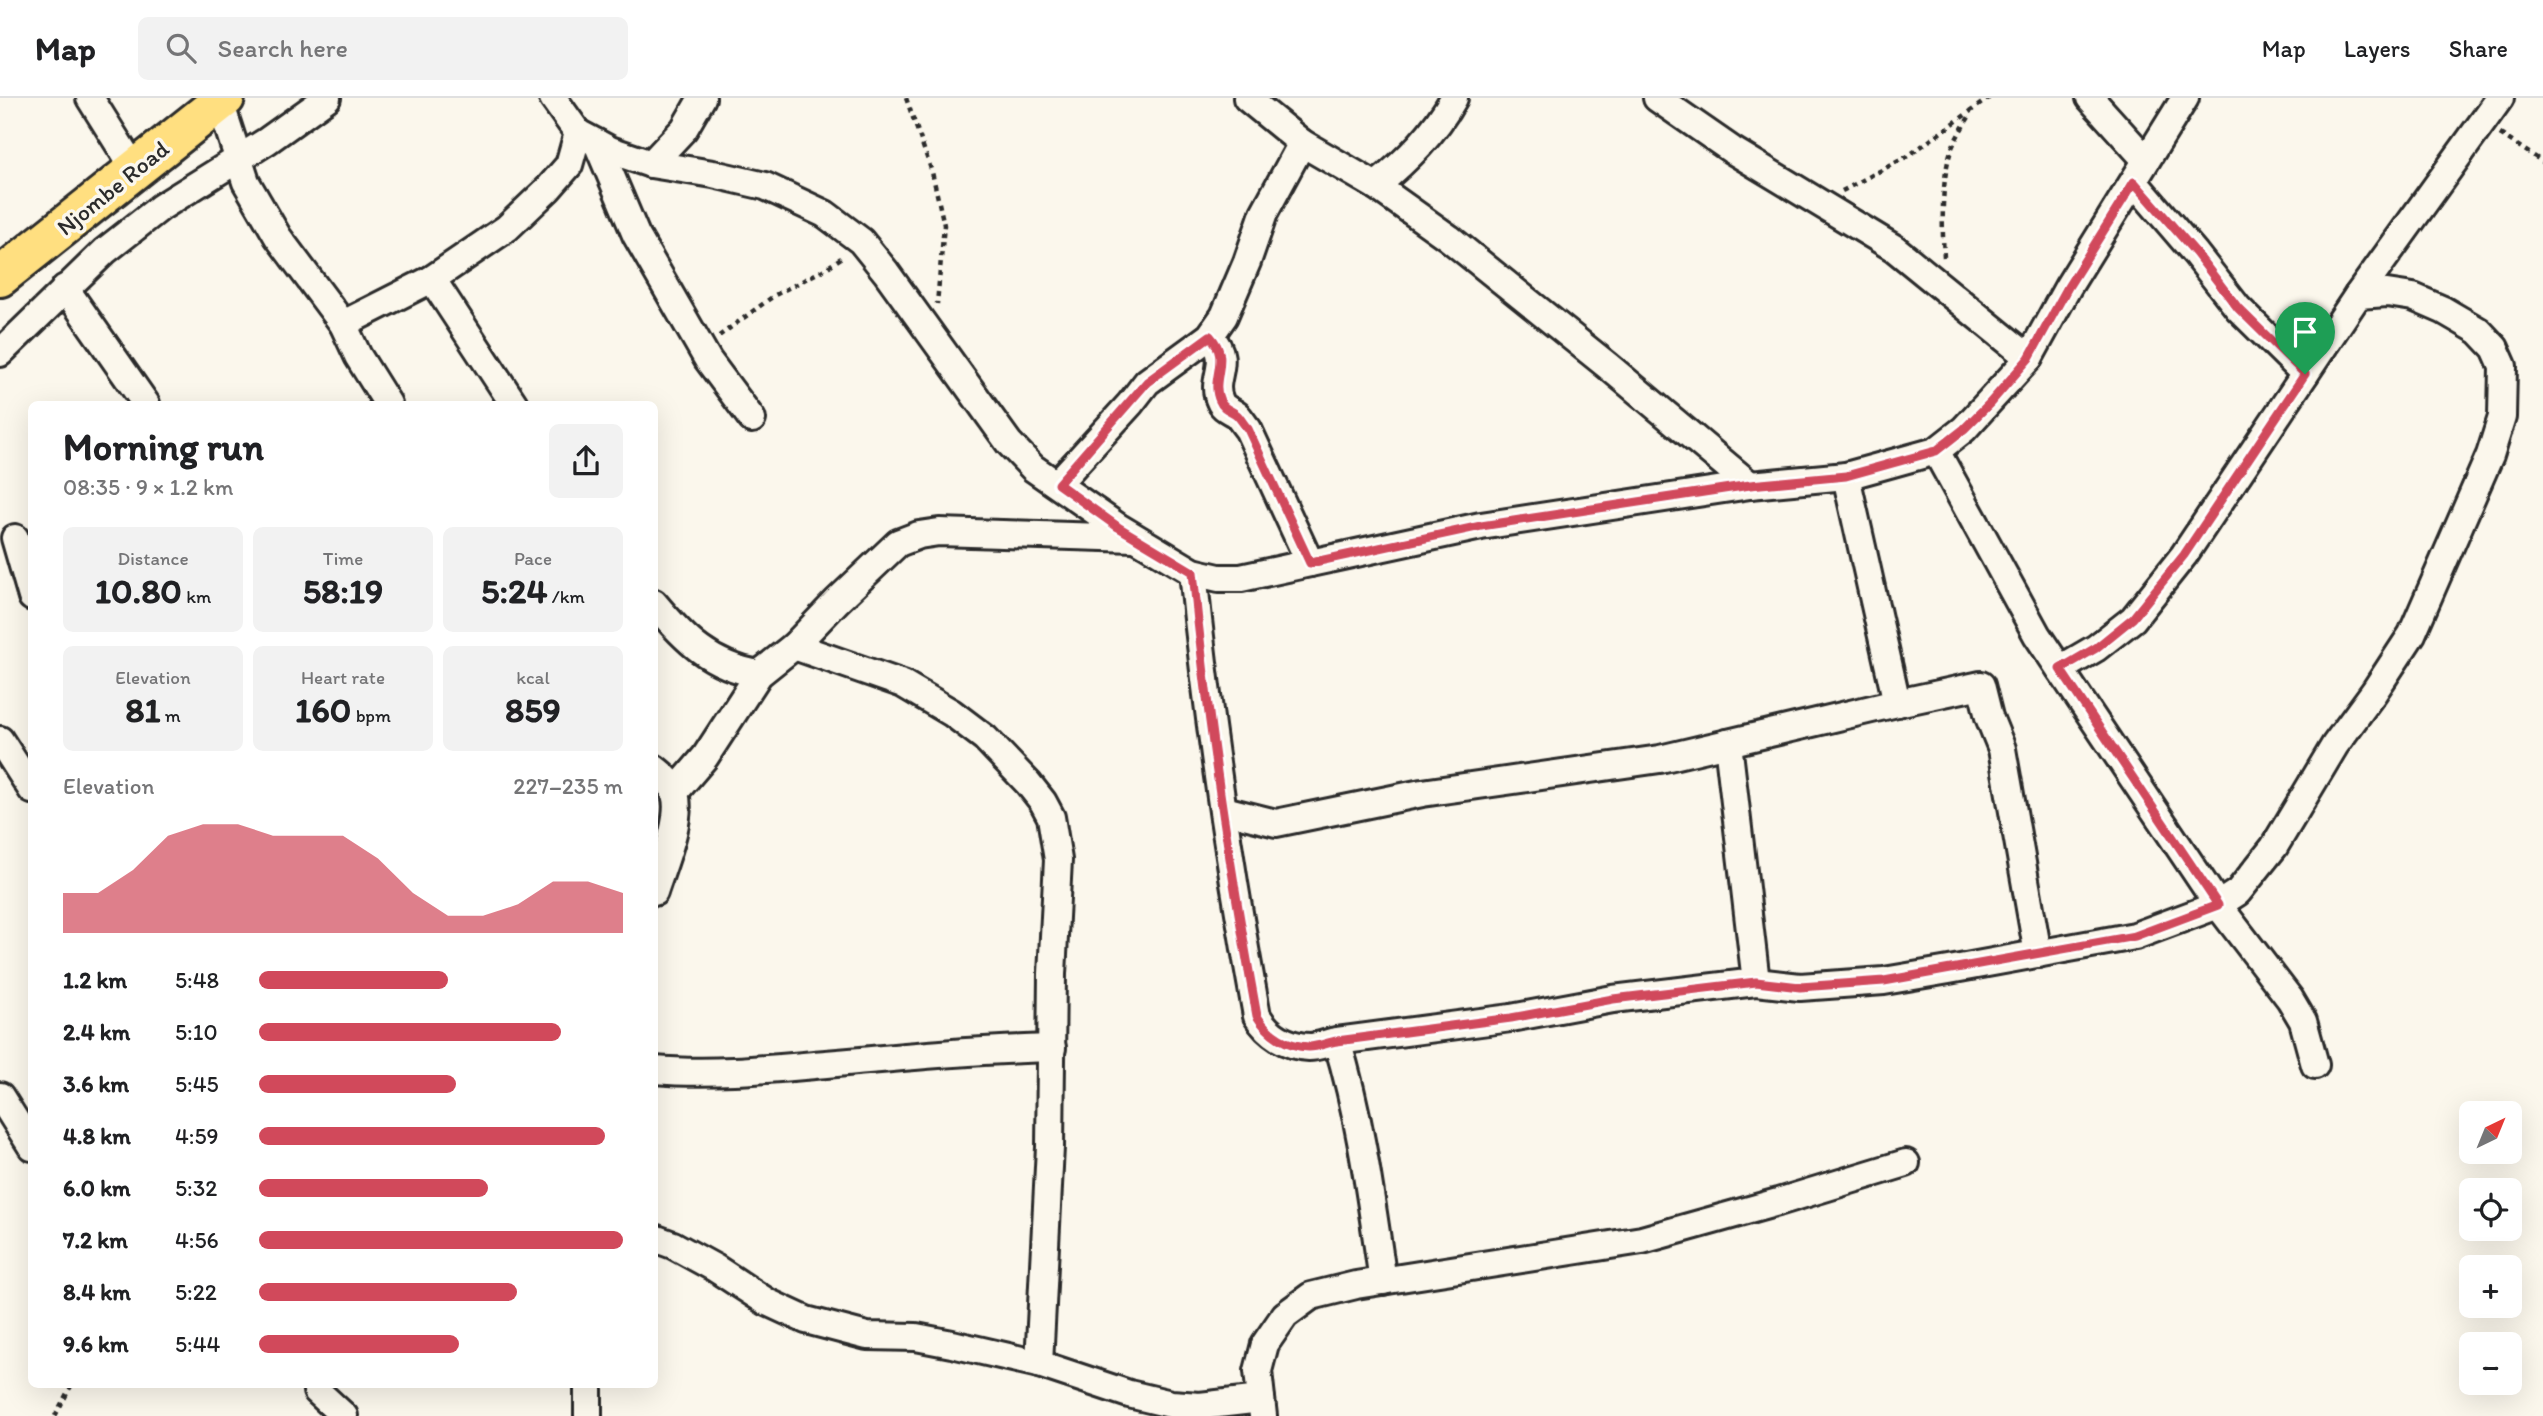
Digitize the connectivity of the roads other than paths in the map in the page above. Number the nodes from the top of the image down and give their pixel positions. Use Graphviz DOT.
graph roads {
  1 [pos="90,98"];
  2 [pos="327,98"];
  3 [pos="553,98"];
  4 [pos="702,98"];
  5 [pos="1247,98"];
  6 [pos="1454,98"];
  7 [pos="1657,98"];
  8 [pos="2090,98"];
  9 [pos="2185,98"];
  10 [pos="2500,98"];
  11 [pos="223,100"];
  12 [pos="588,138"];
  13 [pos="1302,143"];
  14 [pos="238,160"];
  15 [pos="651,164"];
  16 [pos="135,170"];
  17 [pos="2140,171"];
  18 [pos="1376,186"];
  19 [pos="0,277"];
  20 [pos="432,279"];
  21 [pos="65,288"];
  22 [pos="2358,295"];
  23 [pos="343,324"];
  24 [pos="1210,336"];
  25 [pos="0,353"];
  26 [pos="2029,358"];
  27 [pos="2305,374"];
  28 [pos="144,401"];
  29 [pos="386,401"];
  30 [pos="512,401"];
  31 [pos="752,419"];
  32 [pos="1936,451"];
  33 [pos="1846,476"];
  34 [pos="1058,484"];
  35 [pos="1750,485"];
  36 [pos="15,538"];
  37 [pos="1137,538"];
  38 [pos="1310,563"];
  39 [pos="1193,572"];
  40 [pos="28,583"];
  41 [pos="658,607"];
  42 [pos="794,646"];
  43 [pos="2060,669"];
  44 [pos="759,674"];
  45 [pos="1897,703"];
  46 [pos="0,740"];
  47 [pos="1728,743"];
  48 [pos="658,771"];
  49 [pos="28,784"];
  50 [pos="675,792"];
  51 [pos="1224,810"];
  52 [pos="658,877"];
  53 [pos="2218,905"];
  54 [pos="2038,954"];
  55 [pos="1756,982"];
  56 [pos="1337,1041"];
  57 [pos="1052,1048"];
  58 [pos="2315,1065"];
  59 [pos="658,1070"];
  60 [pos="0,1096"];
  61 [pos="28,1141"];
  62 [pos="1906,1163"];
  63 [pos="658,1239"];
  64 [pos="1382,1281"];
  65 [pos="1039,1364"];
  66 [pos="589,1388"];
  67 [pos="1262,1407"];
  68 [pos="588,1416"];
  1 -- 16 [label="street"];
  2 -- 14 [label="street"];
  3 -- 12 [label="street"];
  4 -- 15 [label="street"];
  5 -- 13 [label="street"];
  6 -- 18 [label="street"];
  7 -- 26 [label="street"];
  8 -- 17 [label="street"];
  9 -- 17 [label="street"];
  10 -- 22 [label="street"];
  11 -- 14 [label="street"];
  11 -- 16 [label="highway, Njombe Road"];
  12 -- 15 [label="street"];
  12 -- 20 [label="street"];
  12 -- 31 [label="street"];
  13 -- 18 [label="street"];
  13 -- 24 [label="street"];
  14 -- 21 [label="street"];
  14 -- 23 [label="street"];
  15 -- 34 [label="street"];
  16 -- 19 [label="highway, Njombe Road"];
  17 -- 26 [label="street"];
  17 -- 27 [label="street"];
  18 -- 35 [label="street"];
  20 -- 23 [label="street"];
  20 -- 30 [label="street"];
  21 -- 25 [label="street"];
  21 -- 28 [label="street"];
  22 -- 27 [label="street"];
  22 -- 53 [label="street"];
  23 -- 29 [label="street"];
  24 -- 34 [label="street"];
  24 -- 38 [label="street"];
  26 -- 32 [label="street"];
  27 -- 43 [label="street"];
  32 -- 33 [label="street"];
  32 -- 43 [label="street"];
  33 -- 35 [label="street"];
  33 -- 45 [label="street"];
  34 -- 37 [label="street"];
  35 -- 38 [label="street"];
  36 -- 40 [label="street"];
  37 -- 39 [label="street"];
  37 -- 42 [label="street"];
  38 -- 39 [label="street"];
  39 -- 51 [label="street"];
  41 -- 44 [label="street"];
  42 -- 44 [label="street"];
  42 -- 57 [label="street"];
  43 -- 53 [label="street"];
  44 -- 50 [label="street"];
  45 -- 47 [label="street"];
  45 -- 54 [label="street"];
  46 -- 49 [label="street"];
  47 -- 51 [label="street"];
  47 -- 55 [label="street"];
  48 -- 50 [label="street"];
  50 -- 52 [label="street"];
  51 -- 56 [label="street"];
  53 -- 54 [label="street"];
  53 -- 58 [label="street"];
  54 -- 55 [label="street"];
  55 -- 56 [label="street"];
  56 -- 64 [label="street"];
  57 -- 59 [label="street"];
  57 -- 65 [label="street"];
  60 -- 61 [label="street"];
  62 -- 64 [label="street"];
  63 -- 65 [label="street"];
  64 -- 67 [label="street"];
  65 -- 67 [label="street"];
  66 -- 68 [label="street"];
}
